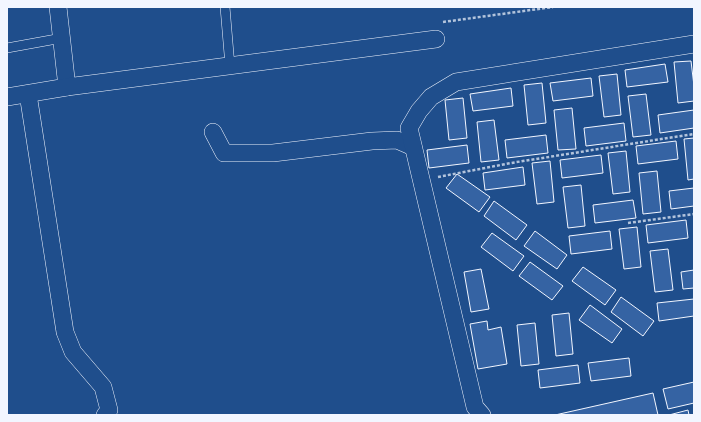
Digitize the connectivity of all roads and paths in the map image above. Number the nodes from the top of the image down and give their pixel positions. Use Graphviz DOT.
graph roads {
  1 [pos="58,7"];
  2 [pos="225,7"];
  3 [pos="554,7"];
  4 [pos="440,22"];
  5 [pos="62,38"];
  6 [pos="436,39"];
  7 [pos="694,44"];
  8 [pos="7,48"];
  9 [pos="230,66"];
  10 [pos="67,87"];
  11 [pos="28,94"];
  12 [pos="7,97"];
  13 [pos="213,132"];
  14 [pos="694,134"];
  15 [pos="413,147"];
  16 [pos="421,180"];
  17 [pos="694,214"];
  18 [pos="628,224"];
  19 [pos="105,415"];
  20 [pos="482,415"];
  1 -- 5 [label="street"];
  2 -- 9 [label="lane"];
  3 -- 4 [label="path"];
  5 -- 8 [label="lane"];
  5 -- 10 [label="street"];
  6 -- 9 [label="street"];
  7 -- 15 [label="street"];
  9 -- 10 [label="street"];
  10 -- 11 [label="street"];
  11 -- 12 [label="street"];
  11 -- 19 [label="street"];
  13 -- 15 [label="street"];
  14 -- 16 [label="path"];
  15 -- 16 [label="street"];
  16 -- 20 [label="street"];
  17 -- 18 [label="path"];
}
